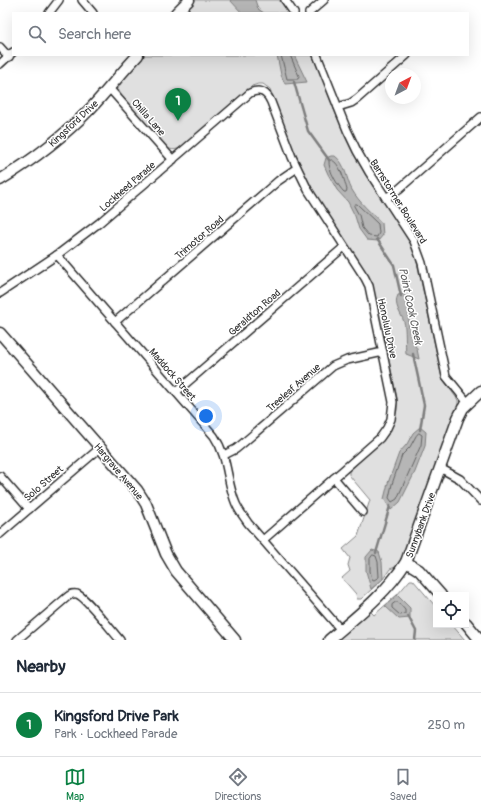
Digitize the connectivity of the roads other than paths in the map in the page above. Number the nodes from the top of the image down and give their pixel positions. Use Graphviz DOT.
graph roads {
  1 [pos="59,0"];
  2 [pos="82,0"];
  3 [pos="188,0"];
  4 [pos="285,0"];
  5 [pos="324,0"];
  6 [pos="50,12"];
  7 [pos="92,12"];
  8 [pos="177,12"];
  9 [pos="293,12"];
  10 [pos="310,12"];
  11 [pos="0,47"];
  12 [pos="11,54"];
  13 [pos="134,56"];
  14 [pos="317,56"];
  15 [pos="406,56"];
  16 [pos="0,64"];
  17 [pos="109,88"];
  18 [pos="263,92"];
  19 [pos="338,107"];
  20 [pos="481,117"];
  21 [pos="172,160"];
  22 [pos="297,168"];
  23 [pos="0,180"];
  24 [pos="386,198"];
  25 [pos="344,247"];
  26 [pos="58,255"];
  27 [pos="0,293"];
  28 [pos="116,322"];
  29 [pos="0,333"];
  30 [pos="383,352"];
  31 [pos="481,391"];
  32 [pos="176,392"];
  33 [pos="468,403"];
  34 [pos="100,448"];
  35 [pos="224,455"];
  36 [pos="440,468"];
  37 [pos="0,476"];
  38 [pos="334,478"];
  39 [pos="481,501"];
  40 [pos="29,509"];
  41 [pos="363,512"];
  42 [pos="0,534"];
  43 [pos="263,540"];
  44 [pos="406,562"];
  45 [pos="438,592"];
  46 [pos="469,626"];
  47 [pos="341,630"];
  48 [pos="480,638"];
  49 [pos="17,640"];
  50 [pos="120,640"];
  51 [pos="235,640"];
  52 [pos="329,640"];
  1 -- 6 [label="street"];
  2 -- 7 [label="street"];
  3 -- 8 [label="street"];
  4 -- 9 [label="street"];
  5 -- 10 [label="street"];
  11 -- 12 [label="street"];
  12 -- 16 [label="street"];
  13 -- 17 [label="street, Kingsford Drive"];
  14 -- 19 [label="street, Barnstormer Boulevard"];
  15 -- 19 [label="street"];
  17 -- 21 [label="street, Chilla Lane"];
  17 -- 23 [label="street, Kingsford Drive"];
  18 -- 21 [label="street, Lockheed Parade"];
  18 -- 22 [label="street, Honolulu Drive"];
  19 -- 24 [label="street, Barnstormer Boulevard"];
  20 -- 24 [label="street"];
  21 -- 26 [label="street, Lockheed Parade"];
  22 -- 25 [label="street, Honolulu Drive"];
  22 -- 28 [label="street, Trimotor Road"];
  24 -- 33 [label="street, Barnstormer Boulevard"];
  25 -- 30 [label="street, Honolulu Drive"];
  25 -- 32 [label="street, Geraldton Road"];
  26 -- 27 [label="street, Lockheed Parade"];
  26 -- 28 [label="street, Maddock Street"];
  28 -- 32 [label="street, Maddock Street"];
  29 -- 34 [label="street, Hargrave Avenue"];
  30 -- 35 [label="street, Treeleaf Avenue"];
  30 -- 38 [label="street, Honolulu Drive"];
  31 -- 33 [label="street, Sunnybank Drive"];
  32 -- 35 [label="street, Maddock Street"];
  33 -- 36 [label="street, Sunnybank Drive"];
  34 -- 40 [label="street, Solo Street"];
  34 -- 51 [label="street, Hargrave Avenue"];
  35 -- 43 [label="street, Maddock Street"];
  36 -- 39 [label="street"];
  36 -- 44 [label="street, Sunnybank Drive"];
  37 -- 40 [label="street"];
  38 -- 41 [label="street"];
  38 -- 43 [label="street, Honolulu Drive"];
  40 -- 42 [label="street, Solo Street"];
  43 -- 47 [label="street, Maddock Street"];
  44 -- 45 [label="street"];
  44 -- 47 [label="street, Sunnybank Drive"];
  46 -- 48 [label="street"];
  47 -- 52 [label="street, Sunnybank Drive"];
  49 -- 50 [label="street"];
}
